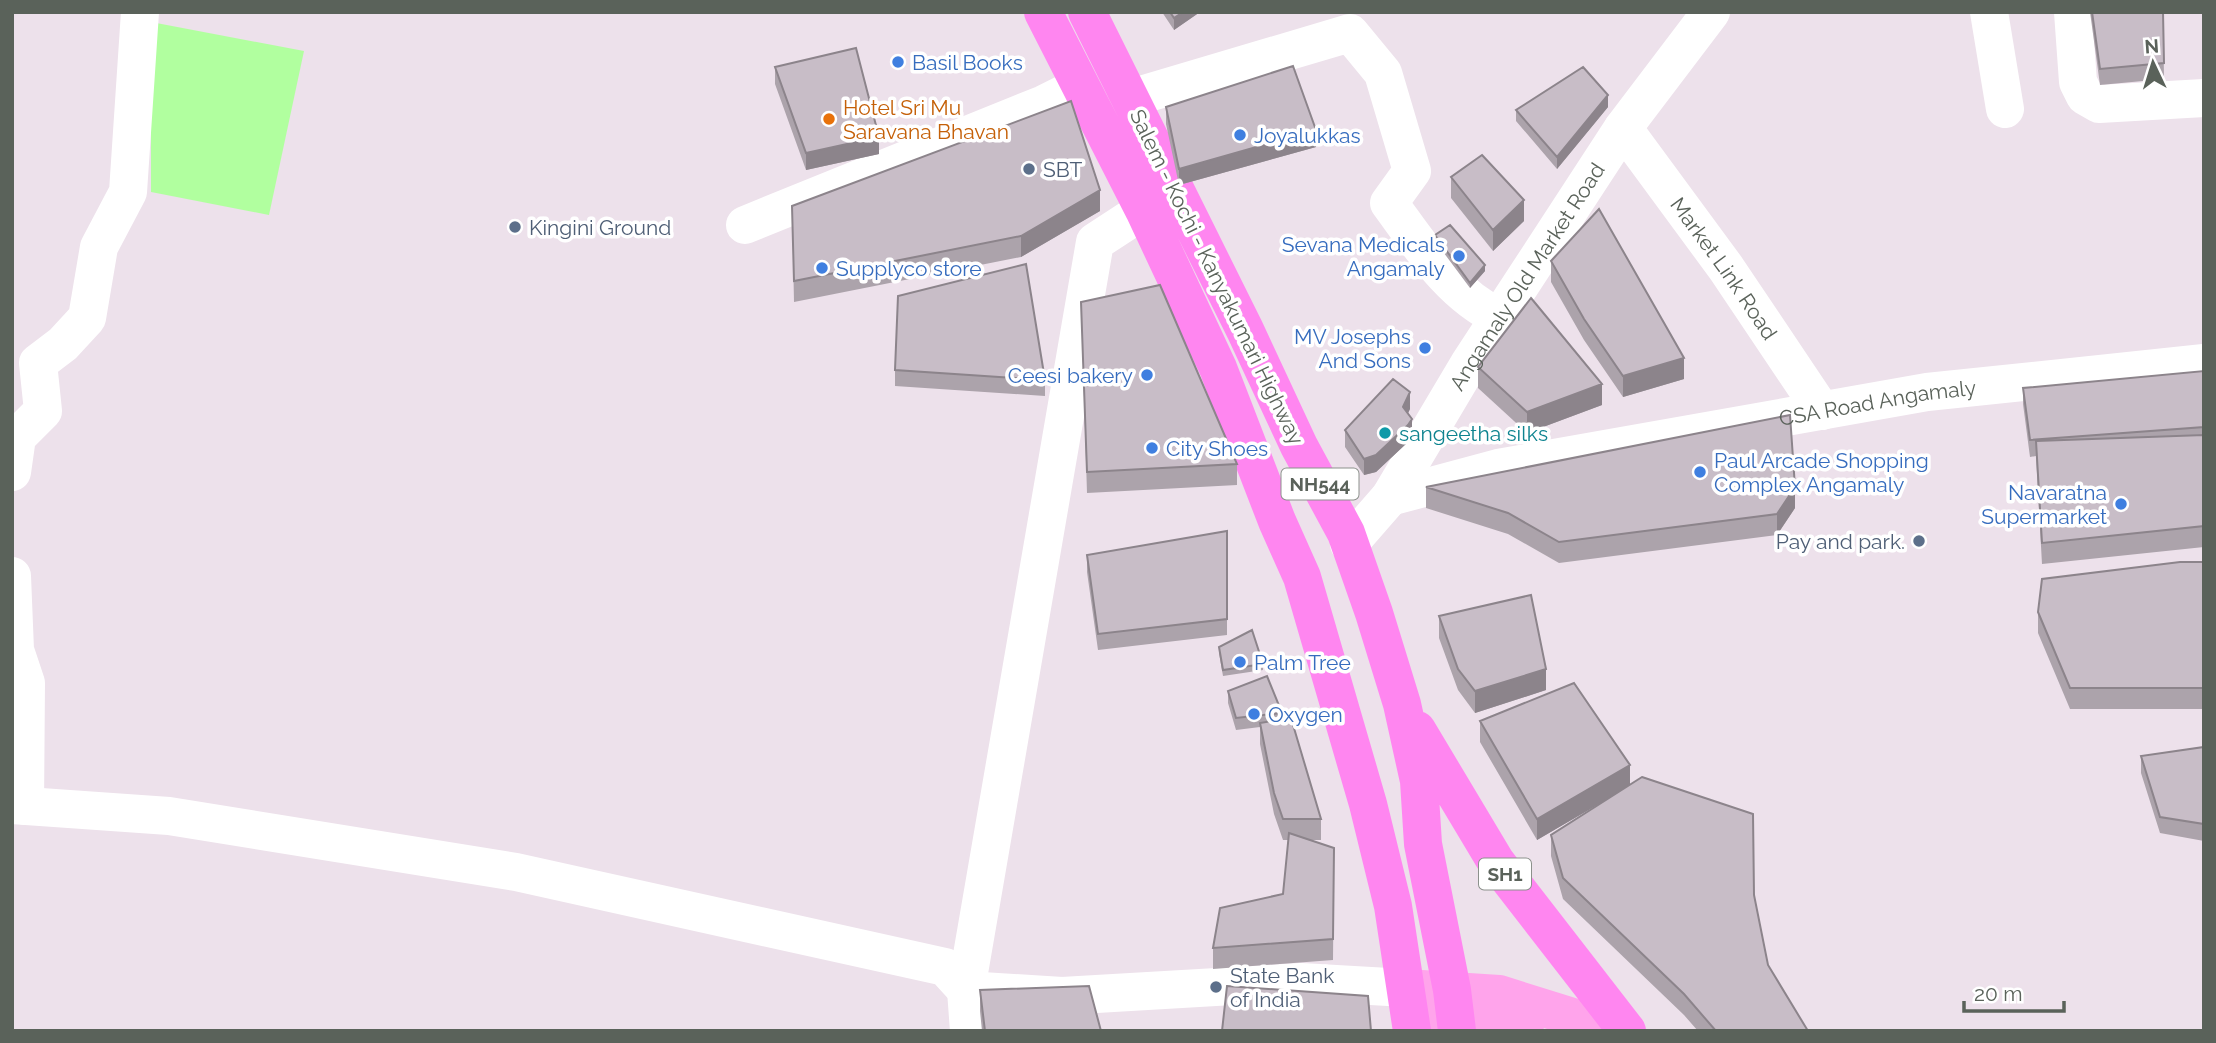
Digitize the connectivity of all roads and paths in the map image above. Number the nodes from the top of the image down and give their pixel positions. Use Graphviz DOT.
graph roads {
  1 [pos="140,12"];
  2 [pos="1043,12"];
  3 [pos="1087,12"];
  4 [pos="1712,12"];
  5 [pos="1989,12"];
  6 [pos="2073,12"];
  7 [pos="1080,86"];
  8 [pos="1131,98"];
  9 [pos="2204,98"];
  10 [pos="2005,108"];
  11 [pos="1623,128"];
  12 [pos="1144,210"];
  13 [pos="745,225"];
  14 [pos="1499,317"];
  15 [pos="2204,363"];
  16 [pos="1822,411"];
  17 [pos="12,471"];
  18 [pos="1390,497"];
  19 [pos="1349,544"];
  20 [pos="12,576"];
  21 [pos="1402,704"];
  22 [pos="19,806"];
  23 [pos="965,990"];
  24 [pos="1410,1011"];
  25 [pos="1455,1012"];
  26 [pos="969,1031"];
  27 [pos="1525,1031"];
  28 [pos="1606,1031"];
  29 [pos="1627,1031"];
  1 -- 17 [label="street"];
  2 -- 7 [label="highway, Salem - Kochi - Kanyakumari Highway / NH544"];
  3 -- 8 [label="highway, Salem - Kochi - Kanyakumari Highway / NH544"];
  4 -- 11 [label="street, Angamaly Old Market Road"];
  5 -- 10 [label="street"];
  6 -- 9 [label="street"];
  7 -- 12 [label="highway, Salem - Kochi - Kanyakumari Highway / NH544"];
  7 -- 13 [label="street"];
  8 -- 14 [label="street"];
  8 -- 19 [label="highway, Salem - Kochi - Kanyakumari Highway / NH544"];
  11 -- 14 [label="street, Angamaly Old Market Road"];
  11 -- 16 [label="street, Market Link Road"];
  12 -- 23 [label="street"];
  12 -- 24 [label="highway, Salem - Kochi - Kanyakumari Highway / NH544"];
  14 -- 18 [label="street, Angamaly Old Market Road"];
  15 -- 16 [label="street, CSA Road Angamaly"];
  16 -- 18 [label="street, CSA Road Angamaly"];
  18 -- 19 [label="street, Angamaly Old Market Road"];
  19 -- 21 [label="highway, Salem - Kochi - Kanyakumari Highway / NH544"];
  20 -- 22 [label="street"];
  21 -- 25 [label="highway, Salem - Kochi - Kanyakumari Highway / NH544"];
  21 -- 29 [label="highway, SH1"];
  22 -- 23 [label="street"];
  23 -- 24 [label="street"];
  23 -- 26 [label="street"];
  24 -- 25 [label="main road"];
  25 -- 27 [label="main road"];
  25 -- 28 [label="main road"];
}
